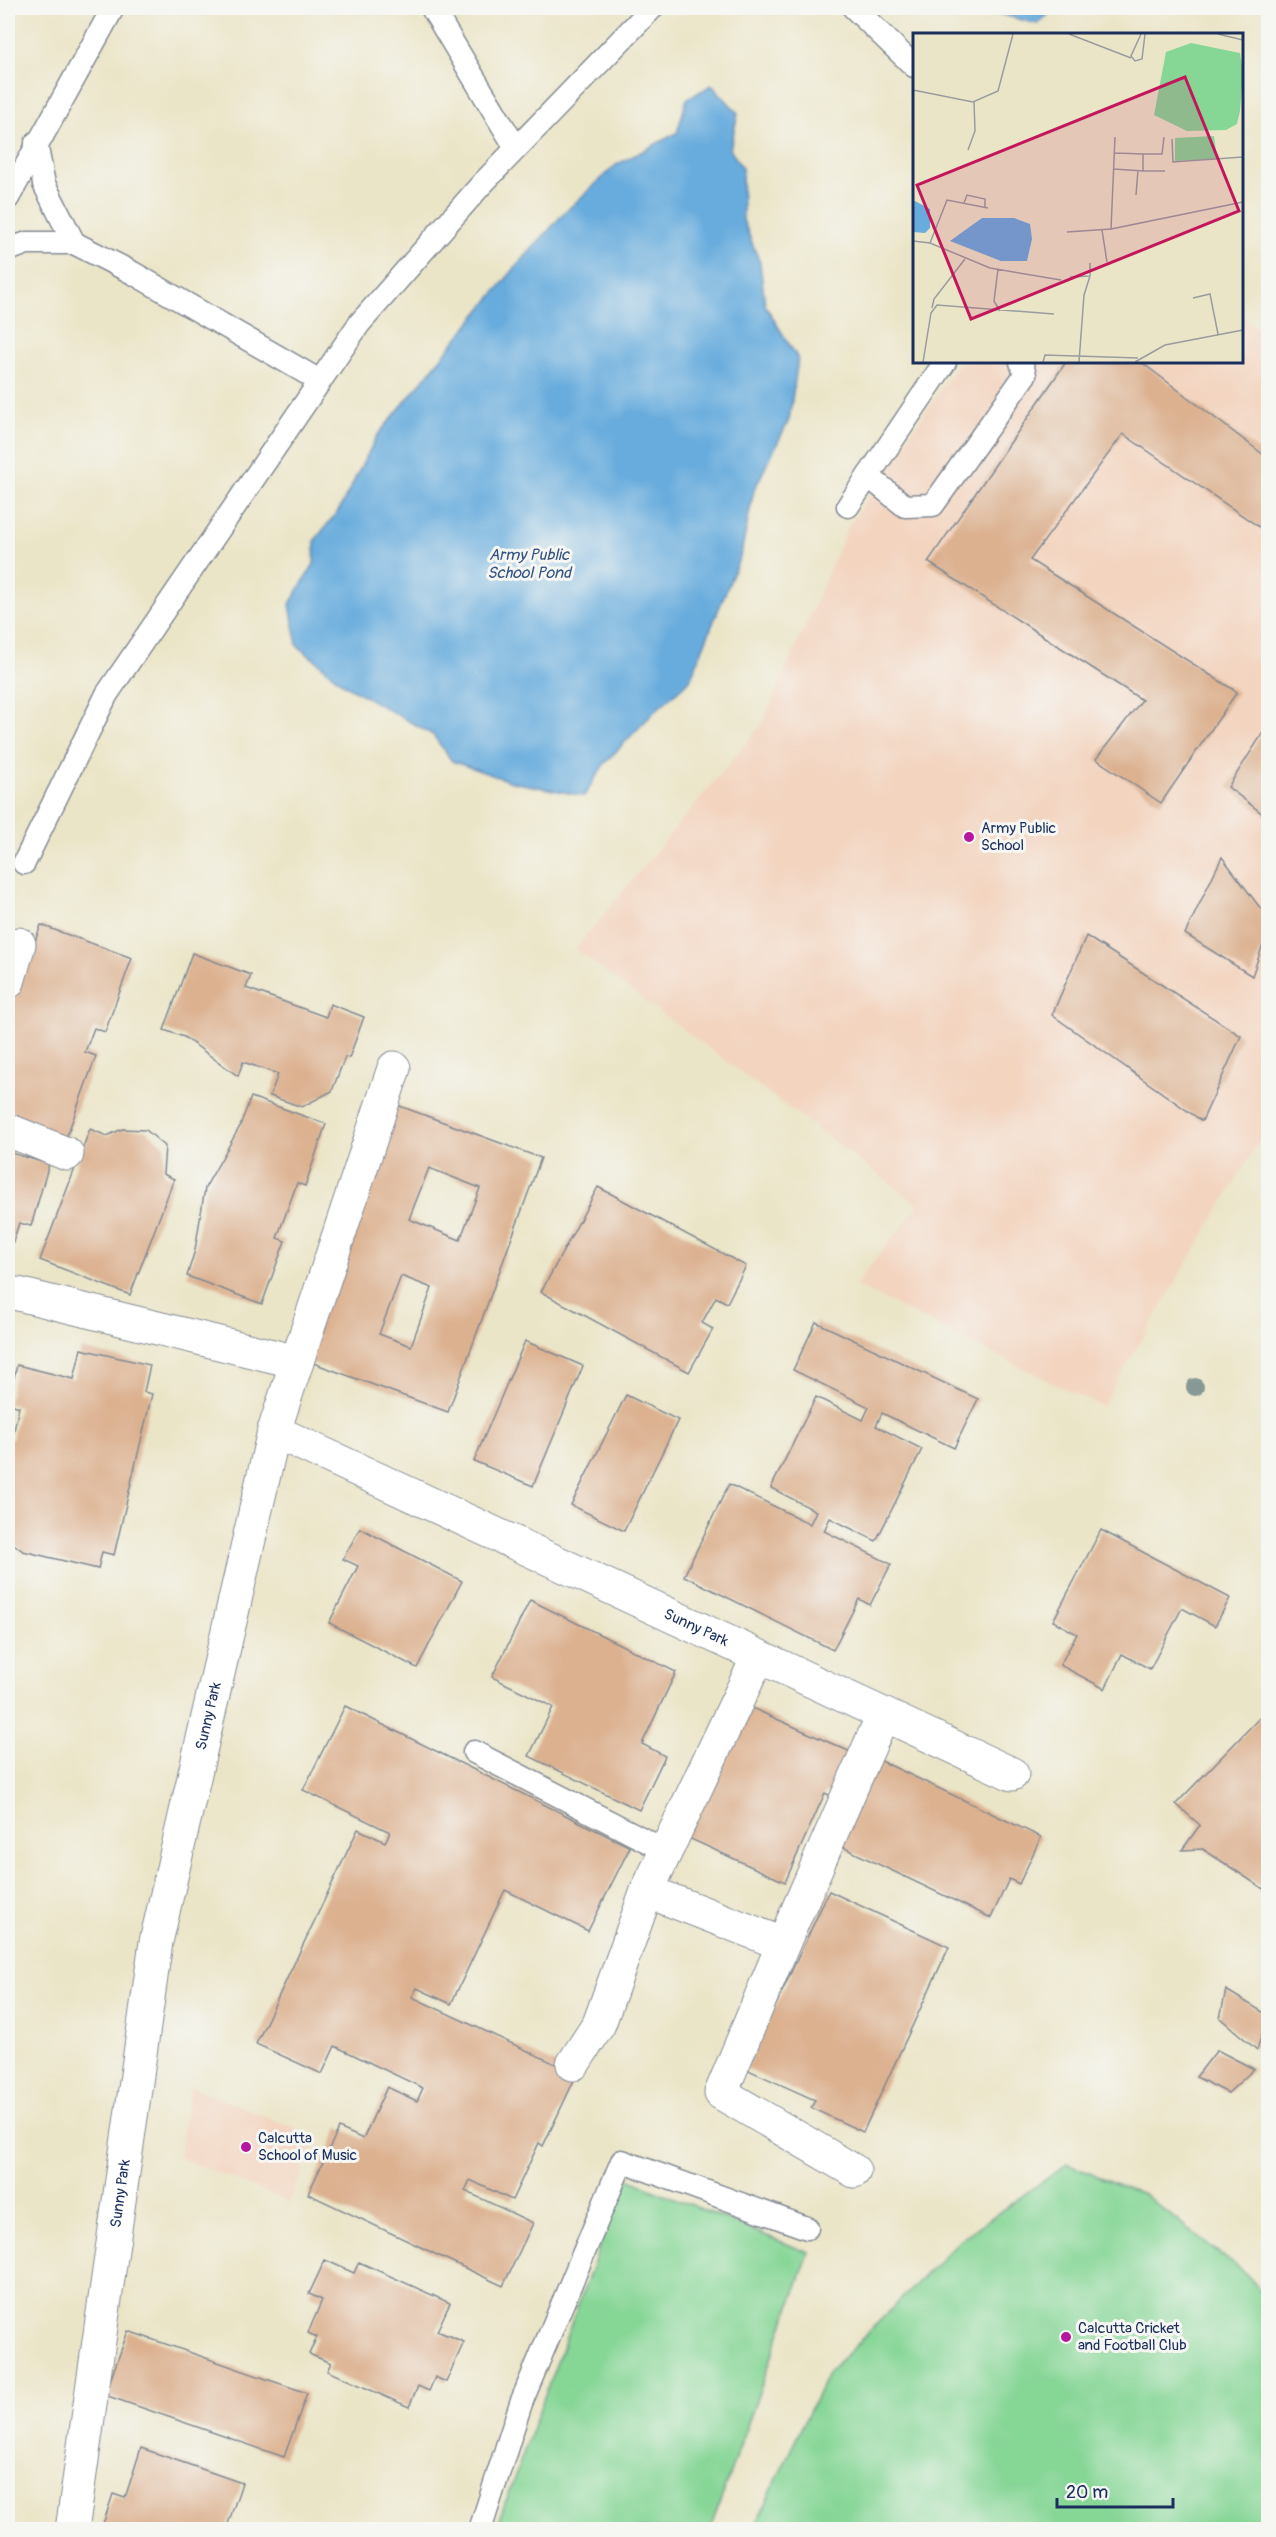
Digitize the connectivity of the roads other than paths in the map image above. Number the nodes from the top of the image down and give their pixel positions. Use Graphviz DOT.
graph roads {
  1 [pos="113,8"];
  2 [pos="432,8"];
  3 [pos="652,8"];
  4 [pos="854,8"];
  5 [pos="913,64"];
  6 [pos="36,143"];
  7 [pos="516,148"];
  8 [pos="8,198"];
  9 [pos="74,243"];
  10 [pos="8,250"];
  11 [pos="944,363"];
  12 [pos="1020,363"];
  13 [pos="320,381"];
  14 [pos="868,477"];
  15 [pos="849,506"];
  16 [pos="24,863"];
  17 [pos="20,944"];
  18 [pos="8,982"];
  19 [pos="394,1068"];
  20 [pos="8,1130"];
  21 [pos="67,1154"];
  22 [pos="18,1294"];
  23 [pos="297,1362"];
  24 [pos="274,1431"];
  25 [pos="759,1657"];
  26 [pos="883,1715"];
  27 [pos="474,1752"];
  28 [pos="1012,1774"];
  29 [pos="666,1851"];
  30 [pos="647,1891"];
  31 [pos="783,1944"];
  32 [pos="573,2064"];
  33 [pos="854,2171"];
  34 [pos="807,2228"];
  35 [pos="72,2529"];
  36 [pos="480,2529"];
  1 -- 6 [label="lane"];
  2 -- 7 [label="lane"];
  3 -- 7 [label="lane"];
  4 -- 5 [label="lane"];
  6 -- 8 [label="lane"];
  6 -- 9 [label="lane"];
  7 -- 13 [label="lane"];
  9 -- 10 [label="lane"];
  9 -- 13 [label="lane"];
  11 -- 14 [label="lane"];
  12 -- 14 [label="lane"];
  13 -- 16 [label="lane"];
  14 -- 15 [label="lane"];
  17 -- 18 [label="street"];
  19 -- 23 [label="street"];
  20 -- 21 [label="street"];
  22 -- 23 [label="street"];
  23 -- 24 [label="street"];
  24 -- 25 [label="street, Sunny Park"];
  24 -- 35 [label="street, Sunny Park"];
  25 -- 26 [label="street, Sunny Park"];
  25 -- 29 [label="street"];
  26 -- 28 [label="street, Sunny Park"];
  26 -- 31 [label="street"];
  27 -- 29 [label="lane"];
  29 -- 30 [label="street"];
  30 -- 31 [label="street"];
  30 -- 32 [label="street"];
  31 -- 33 [label="street"];
  34 -- 36 [label="lane"];
}
